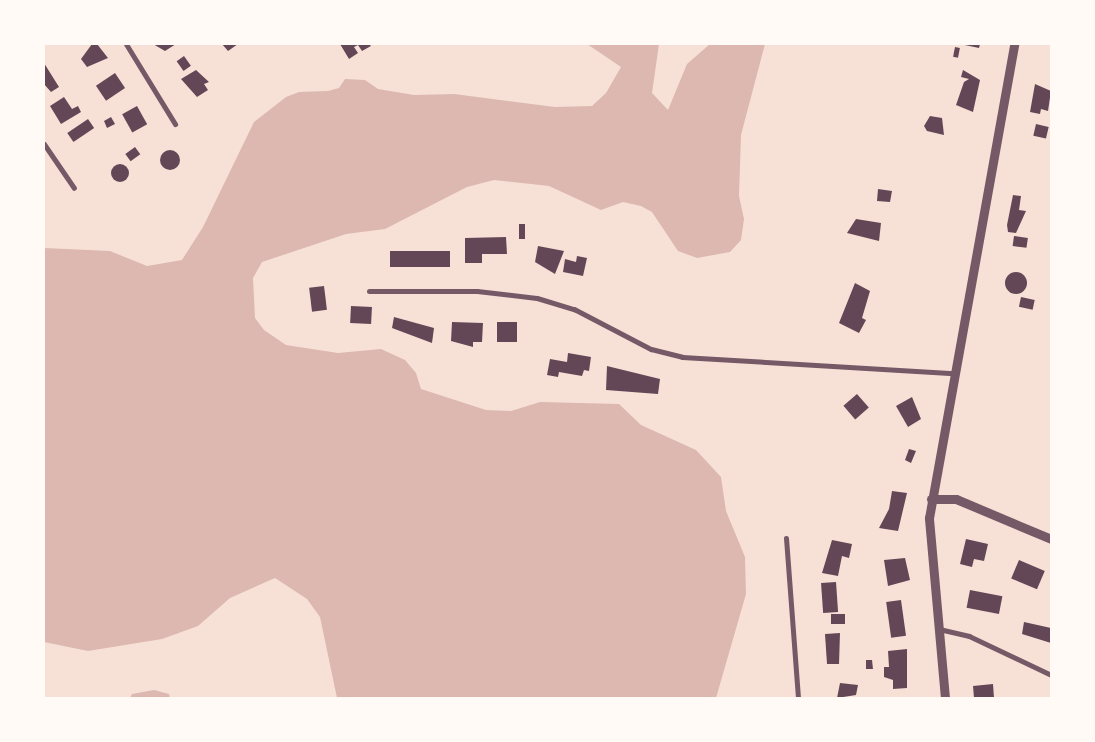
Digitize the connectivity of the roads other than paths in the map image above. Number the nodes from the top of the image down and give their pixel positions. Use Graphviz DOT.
graph roads {
  1 [pos="126,44"];
  2 [pos="1014,44"];
  3 [pos="175,124"];
  4 [pos="44,144"];
  5 [pos="74,188"];
  6 [pos="369,291"];
  7 [pos="954,373"];
  8 [pos="932,499"];
  9 [pos="786,538"];
  10 [pos="1051,539"];
  11 [pos="939,629"];
  12 [pos="1051,675"];
  13 [pos="798,698"];
  14 [pos="945,698"];
  1 -- 3 [label="street"];
  2 -- 7 [label="street"];
  4 -- 5 [label="street"];
  6 -- 7 [label="street"];
  7 -- 8 [label="street"];
  8 -- 10 [label="street"];
  8 -- 11 [label="street"];
  9 -- 13 [label="street"];
  11 -- 12 [label="street"];
  11 -- 14 [label="street"];
}
